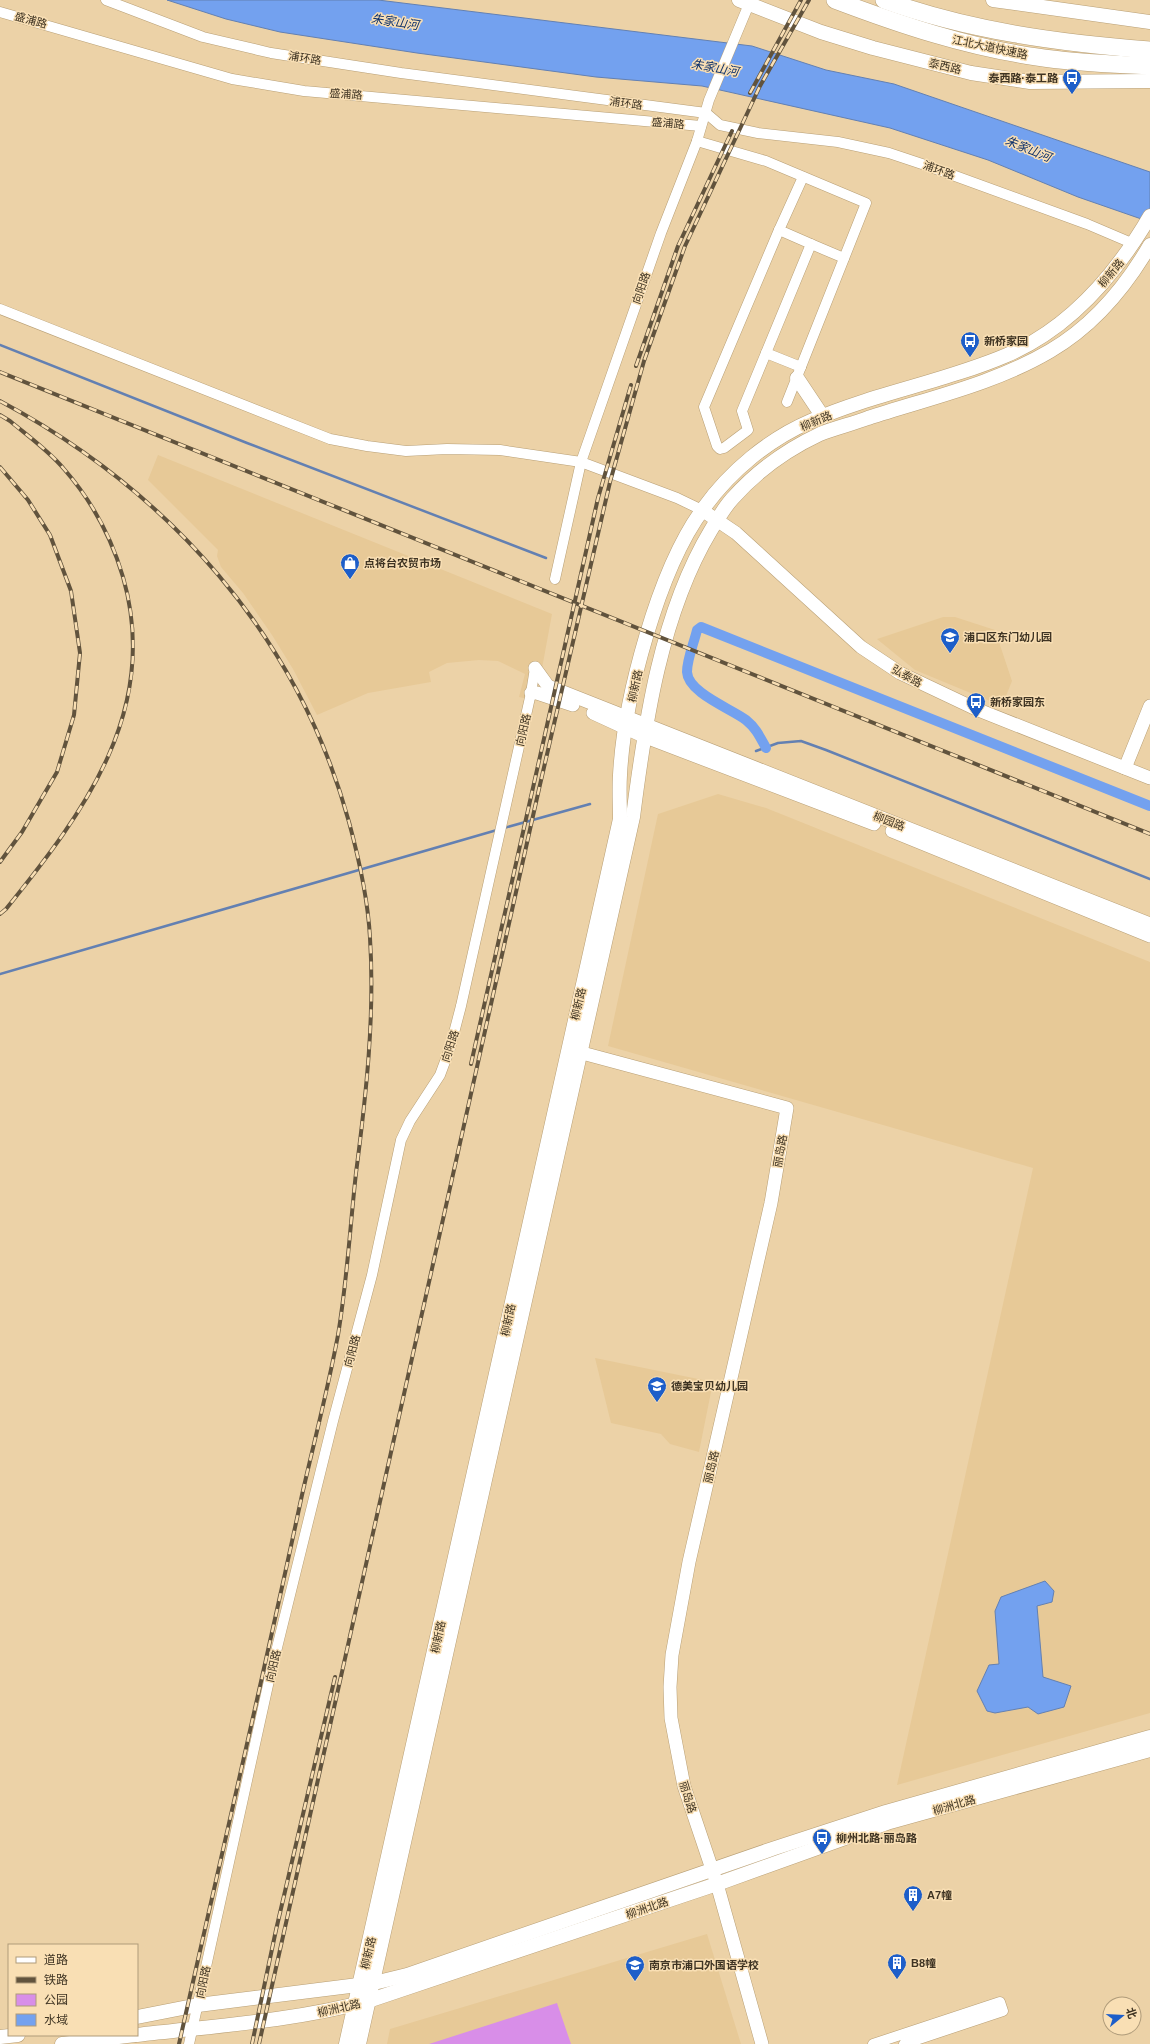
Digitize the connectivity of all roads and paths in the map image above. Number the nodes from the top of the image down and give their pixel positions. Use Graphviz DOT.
graph roads {
  1 [pos="106,0"];
  2 [pos="835,0"];
  3 [pos="884,0"];
  4 [pos="993,0"];
  5 [pos="744,2"];
  6 [pos="0,12"];
  7 [pos="1150,22"];
  8 [pos="1150,50"];
  9 [pos="1150,66"];
  10 [pos="1150,81"];
  11 [pos="706,113"];
  12 [pos="701,126"];
  13 [pos="697,141"];
  14 [pos="803,177"];
  15 [pos="1150,216"];
  16 [pos="780,230"];
  17 [pos="811,244"];
  18 [pos="1134,244"];
  19 [pos="1149,248"];
  20 [pos="844,258"];
  21 [pos="0,309"];
  22 [pos="766,353"];
  23 [pos="799,373"];
  24 [pos="787,402"];
  25 [pos="822,417"];
  26 [pos="581,462"];
  27 [pos="702,510"];
  28 [pos="717,520"];
  29 [pos="555,579"];
  30 [pos="535,668"];
  31 [pos="531,693"];
  32 [pos="1150,706"];
  33 [pos="627,723"];
  34 [pos="644,731"];
  35 [pos="1125,768"];
  36 [pos="1150,778"];
  37 [pos="1150,924"];
  38 [pos="1150,936"];
  39 [pos="574,1051"];
  40 [pos="1150,1737"];
  41 [pos="1150,1750"];
  42 [pos="712,1870"];
  43 [pos="717,1884"];
  44 [pos="367,1983"];
  45 [pos="362,2003"];
  46 [pos="198,2005"];
  47 [pos="138,2016"];
  48 [pos="192,2029"];
  49 [pos="138,2035"];
  50 [pos="128,2036"];
  51 [pos="62,2044"];
  52 [pos="189,2044"];
  53 [pos="346,2044"];
  54 [pos="359,2044"];
  55 [pos="762,2044"];
  56 [pos="873,2044"];
  57 [pos="904,2044"];
  1 -- 11 [label="street, 浦环路"];
  2 -- 9 [label="highway, 江北大道快速路"];
  3 -- 8 [label="highway, 江北大道快速路"];
  4 -- 7 [label="main road"];
  5 -- 10 [label="main road, 泰西路"];
  5 -- 11 [label="street, 向阳路"];
  6 -- 12 [label="street, 盛浦路"];
  11 -- 12 [label="street, 向阳路"];
  11 -- 18 [label="street, 浦环路"];
  12 -- 13 [label="street, 向阳路"];
  13 -- 14 [label="street"];
  13 -- 26 [label="street, 向阳路"];
  14 -- 16 [label="street"];
  14 -- 20 [label="street"];
  15 -- 18 [label="main road, 柳新路"];
  16 -- 17 [label="street"];
  16 -- 22 [label="street"];
  17 -- 20 [label="street"];
  17 -- 22 [label="street"];
  18 -- 25 [label="main road, 柳新路"];
  19 -- 28 [label="main road, 柳新路"];
  20 -- 23 [label="street"];
  21 -- 26 [label="street"];
  22 -- 23 [label="street"];
  23 -- 24 [label="street"];
  23 -- 25 [label="main road"];
  25 -- 27 [label="main road, 柳新路"];
  26 -- 27 [label="street"];
  26 -- 29 [label="street, 向阳路"];
  27 -- 28 [label="street, 弘泰路"];
  27 -- 33 [label="main road, 柳新路"];
  28 -- 34 [label="main road, 柳新路"];
  28 -- 35 [label="street, 弘泰路"];
  30 -- 31 [label="street, 向阳路"];
  30 -- 33 [label="street"];
  31 -- 33 [label="street"];
  31 -- 46 [label="street, 向阳路"];
  32 -- 35 [label="street"];
  33 -- 34 [label="street"];
  33 -- 39 [label="main road, 柳新路"];
  34 -- 37 [label="street, 柳园路"];
  34 -- 38 [label="street, 柳园路"];
  34 -- 39 [label="main road, 柳新路"];
  35 -- 36 [label="street, 弘泰路"];
  39 -- 42 [label="street, 丽岛路"];
  39 -- 44 [label="main road, 柳新路"];
  40 -- 42 [label="main road, 柳洲北路"];
  41 -- 43 [label="main road, 柳洲北路"];
  42 -- 43 [label="street, 丽岛路"];
  42 -- 44 [label="main road, 柳洲北路"];
  43 -- 45 [label="main road, 柳洲北路"];
  43 -- 55 [label="street, 丽岛路"];
  44 -- 45 [label="main road, 柳新路"];
  44 -- 46 [label="main road, 柳洲北路"];
  45 -- 48 [label="main road, 柳洲北路"];
  45 -- 53 [label="main road, 柳新路"];
  45 -- 54 [label="main road, 柳新路"];
  46 -- 47 [label="main road, 柳洲北路"];
  46 -- 48 [label="street, 向阳路"];
  48 -- 49 [label="main road, 柳洲北路"];
  48 -- 52 [label="street, 向阳路"];
  50 -- 51 [label="main road, 柳洲北路"];
  56 -- 57 [label="street"];
}
